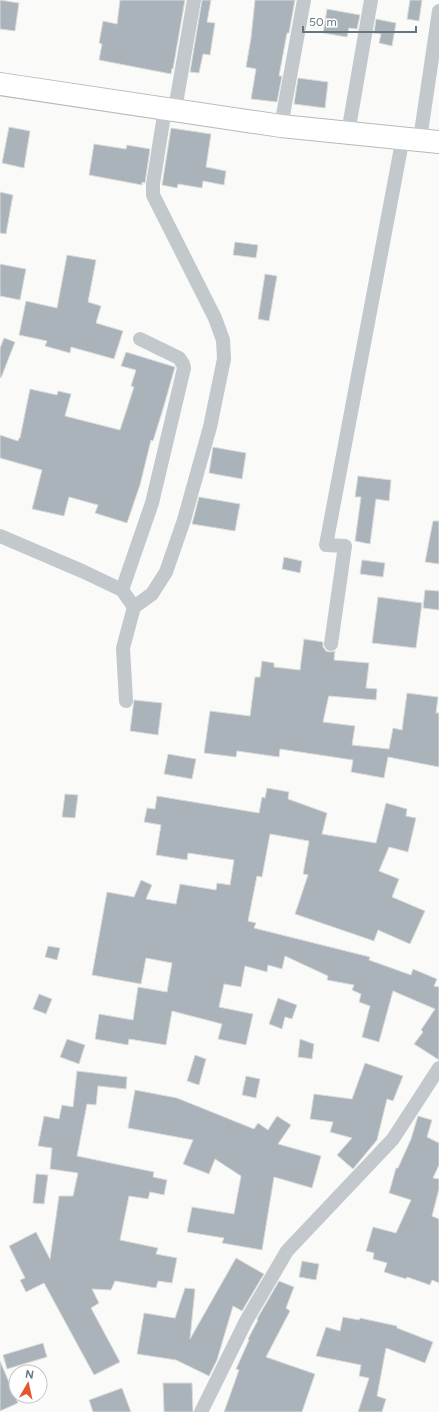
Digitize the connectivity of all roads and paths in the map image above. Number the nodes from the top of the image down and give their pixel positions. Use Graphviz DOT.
graph roads {
  1 [pos="194,0"];
  2 [pos="304,0"];
  3 [pos="371,0"];
  4 [pos="439,11"];
  5 [pos="0,84"];
  6 [pos="170,109"];
  7 [pos="281,126"];
  8 [pos="348,133"];
  9 [pos="421,139"];
  10 [pos="140,339"];
  11 [pos="0,536"];
  12 [pos="122,590"];
  13 [pos="134,607"];
  14 [pos="330,644"];
  15 [pos="126,700"];
  16 [pos="439,1068"];
  17 [pos="201,1412"];
  1 -- 6 [label="street"];
  2 -- 7 [label="street"];
  3 -- 8 [label="street"];
  4 -- 9 [label="street"];
  5 -- 6 [label="main road"];
  6 -- 7 [label="main road"];
  6 -- 13 [label="street"];
  7 -- 8 [label="main road"];
  8 -- 9 [label="main road"];
  9 -- 14 [label="street"];
  10 -- 12 [label="street"];
  11 -- 12 [label="street"];
  12 -- 13 [label="street"];
  13 -- 15 [label="street"];
  16 -- 17 [label="street"];
}
